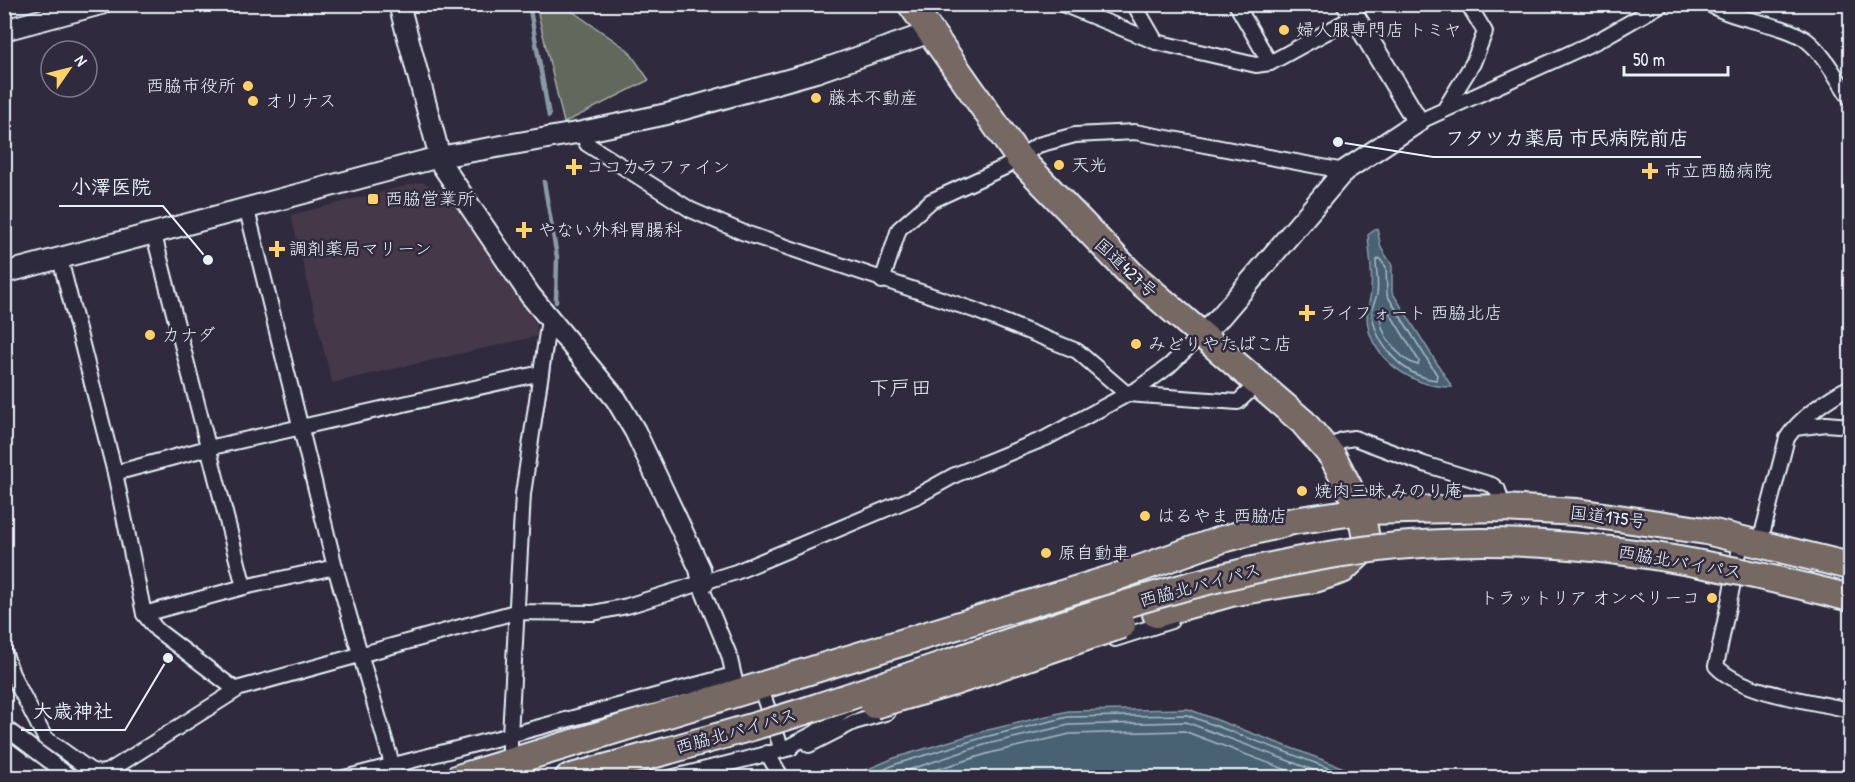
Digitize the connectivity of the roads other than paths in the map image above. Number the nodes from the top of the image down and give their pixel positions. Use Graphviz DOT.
graph roads {
  1 [pos="101,4"];
  2 [pos="399,4"];
  3 [pos="911,4"];
  4 [pos="1062,4"];
  5 [pos="1134,4"];
  6 [pos="1236,4"];
  7 [pos="1468,4"];
  8 [pos="1662,4"];
  9 [pos="1709,4"];
  10 [pos="1351,11"];
  11 [pos="4,30"];
  12 [pos="928,33"];
  13 [pos="1156,42"];
  14 [pos="1270,63"];
  15 [pos="1851,98"];
  16 [pos="1446,107"];
  17 [pos="1418,122"];
  18 [pos="582,132"];
  19 [pos="439,157"];
  20 [pos="1019,158"];
  21 [pos="1344,171"];
  22 [pos="247,210"];
  23 [pos="154,235"];
  24 [pos="60,259"];
  25 [pos="4,273"];
  26 [pos="882,281"];
  27 [pos="549,319"];
  28 [pos="1200,336"];
  29 [pos="541,373"];
  30 [pos="1258,383"];
  31 [pos="1851,387"];
  32 [pos="1127,394"];
  33 [pos="1851,426"];
  34 [pos="300,427"];
  35 [pos="1793,428"];
  36 [pos="208,447"];
  37 [pos="1327,450"];
  38 [pos="114,473"];
  39 [pos="1503,508"];
  40 [pos="1361,511"];
  41 [pos="1751,540"];
  42 [pos="1851,566"];
  43 [pos="335,567"];
  44 [pos="703,583"];
  45 [pos="1265,586"];
  46 [pos="244,587"];
  47 [pos="1851,598"];
  48 [pos="519,611"];
  49 [pos="144,614"];
  50 [pos="1195,614"];
  51 [pos="4,651"];
  52 [pos="361,655"];
  53 [pos="744,684"];
  54 [pos="236,690"];
  55 [pos="1851,710"];
  56 [pos="4,728"];
  57 [pos="510,735"];
  58 [pos="510,749"];
  59 [pos="782,750"];
  60 [pos="767,753"];
  61 [pos="667,764"];
  62 [pos="394,772"];
  63 [pos="778,772"];
  64 [pos="72,777"];
  65 [pos="344,777"];
  66 [pos="458,777"];
  67 [pos="568,777"];
  68 [pos="609,777"];
  1 -- 11 [label="street"];
  2 -- 19 [label="street"];
  3 -- 12 [label="highway, 国道427号"];
  4 -- 13 [label="street"];
  5 -- 13 [label="street"];
  6 -- 14 [label="street"];
  7 -- 16 [label="street"];
  8 -- 16 [label="street"];
  9 -- 15 [label="street"];
  10 -- 14 [label="street"];
  10 -- 17 [label="street"];
  12 -- 18 [label="street"];
  12 -- 20 [label="highway, 国道427号"];
  13 -- 14 [label="street"];
  16 -- 17 [label="street"];
  17 -- 21 [label="street"];
  18 -- 19 [label="street"];
  18 -- 26 [label="street"];
  19 -- 22 [label="street"];
  19 -- 27 [label="street"];
  20 -- 21 [label="street"];
  20 -- 26 [label="street"];
  20 -- 28 [label="highway, 国道427号"];
  21 -- 28 [label="street"];
  22 -- 23 [label="street"];
  22 -- 34 [label="street"];
  23 -- 24 [label="street"];
  23 -- 36 [label="street"];
  24 -- 25 [label="street"];
  24 -- 38 [label="street"];
  26 -- 32 [label="street"];
  27 -- 29 [label="street"];
  27 -- 44 [label="street"];
  28 -- 30 [label="highway, 国道427号"];
  28 -- 32 [label="street"];
  29 -- 34 [label="street"];
  29 -- 48 [label="street"];
  30 -- 32 [label="street"];
  30 -- 37 [label="highway, 国道427号"];
  31 -- 35 [label="street"];
  32 -- 44 [label="street"];
  33 -- 35 [label="street"];
  34 -- 36 [label="street"];
  34 -- 43 [label="street"];
  35 -- 41 [label="street"];
  36 -- 38 [label="street"];
  36 -- 46 [label="street"];
  37 -- 39 [label="street"];
  37 -- 40 [label="highway, 国道427号"];
  38 -- 49 [label="street"];
  39 -- 40 [label="highway, 国道175号"];
  39 -- 41 [label="highway, 国道175号"];
  40 -- 45 [label="highway, 国道427号"];
  40 -- 53 [label="highway, 国道175号"];
  41 -- 42 [label="highway, 国道175号"];
  41 -- 55 [label="street"];
  43 -- 46 [label="street"];
  43 -- 52 [label="street"];
  44 -- 48 [label="street"];
  44 -- 53 [label="street"];
  45 -- 59 [label="street"];
  45 -- 61 [label="highway, 国道427号, bridge"];
  46 -- 49 [label="street"];
  47 -- 61 [label="highway, 西脇北バイパス, bridge"];
  48 -- 52 [label="street"];
  48 -- 57 [label="street"];
  49 -- 54 [label="street"];
  50 -- 59 [label="street"];
  51 -- 54 [label="street"];
  52 -- 54 [label="street"];
  52 -- 62 [label="street"];
  53 -- 57 [label="street"];
  53 -- 59 [label="street"];
  53 -- 66 [label="highway, 国道175号"];
  56 -- 64 [label="street"];
  57 -- 58 [label="street"];
  57 -- 62 [label="street"];
  59 -- 60 [label="street"];
  60 -- 61 [label="street"];
  60 -- 63 [label="street"];
  61 -- 67 [label="highway, 西脇北バイパス"];
  61 -- 68 [label="highway"];
  62 -- 65 [label="street"];
}
